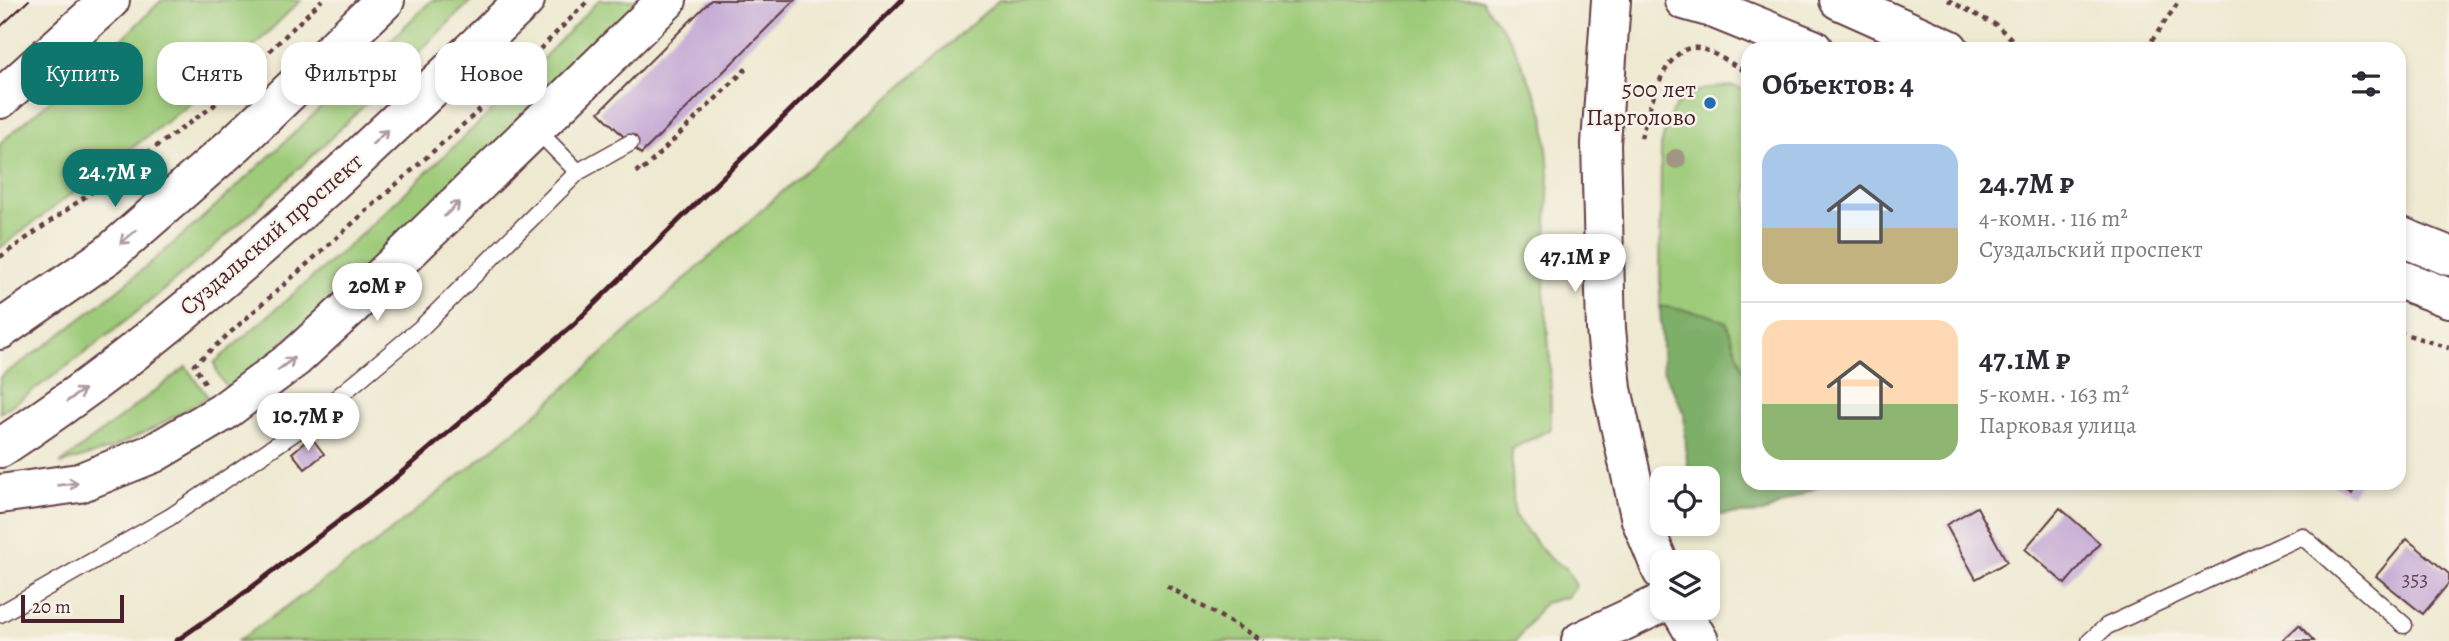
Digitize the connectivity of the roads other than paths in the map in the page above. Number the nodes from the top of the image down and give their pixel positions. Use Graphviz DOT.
graph roads {
  1 [pos="110,0"];
  2 [pos="385,0"];
  3 [pos="525,0"];
  4 [pos="667,0"];
  5 [pos="1611,0"];
  6 [pos="1684,0"];
  7 [pos="1839,0"];
  8 [pos="1796,42"];
  9 [pos="1933,42"];
  10 [pos="0,99"];
  11 [pos="535,128"];
  12 [pos="624,147"];
  13 [pos="578,172"];
  14 [pos="2406,239"];
  15 [pos="2449,256"];
  16 [pos="2406,282"];
  17 [pos="2449,298"];
  18 [pos="8,321"];
  19 [pos="0,449"];
  20 [pos="0,494"];
  21 [pos="1653,550"];
  22 [pos="1650,609"];
  23 [pos="0,614"];
  24 [pos="1687,620"];
  25 [pos="2404,625"];
  26 [pos="1581,641"];
  27 [pos="1699,641"];
  28 [pos="2090,641"];
  1 -- 10 [label="main road"];
  2 -- 18 [label="main road, one-way"];
  19 -- 3 [label="main road, Суздальский проспект, one-way"];
  4 -- 11 [label="main road"];
  5 -- 21 [label="main road"];
  6 -- 8 [label="main road"];
  7 -- 9 [label="main road"];
  11 -- 13 [label="lane"];
  20 -- 11 [label="main road, one-way"];
  12 -- 13 [label="lane"];
  13 -- 23 [label="lane"];
  14 -- 15 [label="main road"];
  16 -- 17 [label="main road"];
  22 -- 26 [label="main road"];
  24 -- 27 [label="main road"];
  25 -- 28 [label="lane"];
}
